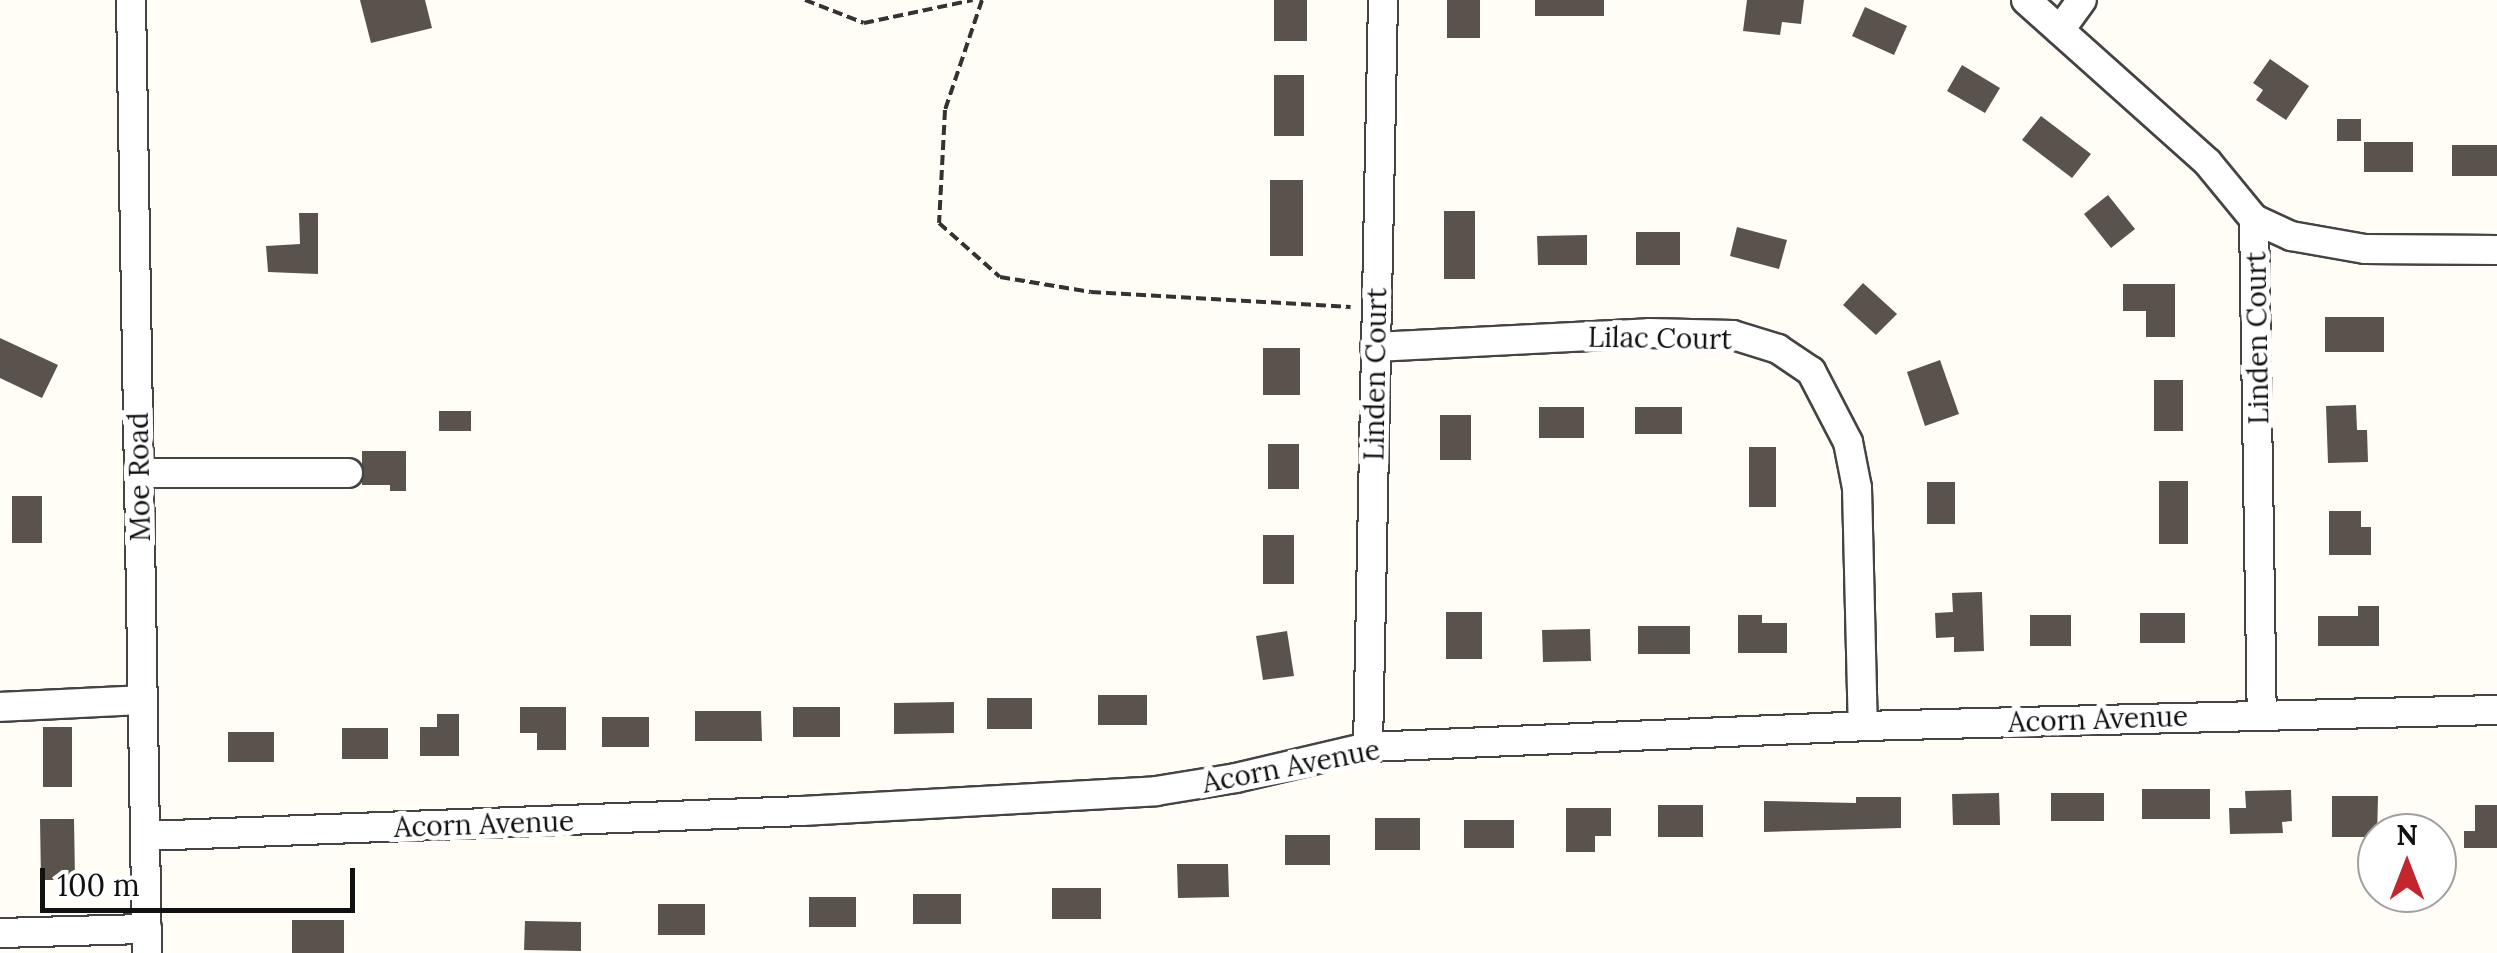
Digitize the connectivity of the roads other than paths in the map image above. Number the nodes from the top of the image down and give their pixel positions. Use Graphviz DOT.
graph roads {
  1 [pos="131,0"];
  2 [pos="1382,0"];
  3 [pos="2026,0"];
  4 [pos="2082,0"];
  5 [pos="2060,30"];
  6 [pos="2254,219"];
  7 [pos="2497,250"];
  8 [pos="1375,347"];
  9 [pos="139,473"];
  10 [pos="348,473"];
  11 [pos="142,700"];
  12 [pos="0,706"];
  13 [pos="2497,710"];
  14 [pos="2262,714"];
  15 [pos="1863,726"];
  16 [pos="1368,747"];
  17 [pos="146,836"];
  18 [pos="0,933"];
  19 [pos="147,941"];
  1 -- 9 [label="street, Moe Road"];
  2 -- 8 [label="street, Linden Court"];
  3 -- 5 [label="street, Linden Court"];
  4 -- 5 [label="street"];
  5 -- 6 [label="street, Linden Court"];
  6 -- 7 [label="street"];
  6 -- 14 [label="street, Linden Court"];
  8 -- 15 [label="street, Lilac Court"];
  8 -- 16 [label="street, Linden Court"];
  9 -- 10 [label="street"];
  9 -- 11 [label="street, Moe Road"];
  11 -- 12 [label="street"];
  11 -- 17 [label="street, Moe Road"];
  13 -- 14 [label="street, Acorn Avenue"];
  14 -- 15 [label="street, Acorn Avenue"];
  15 -- 16 [label="street, Acorn Avenue"];
  16 -- 17 [label="street, Acorn Avenue"];
  17 -- 19 [label="street, Moe Road"];
  18 -- 19 [label="street"];
}
